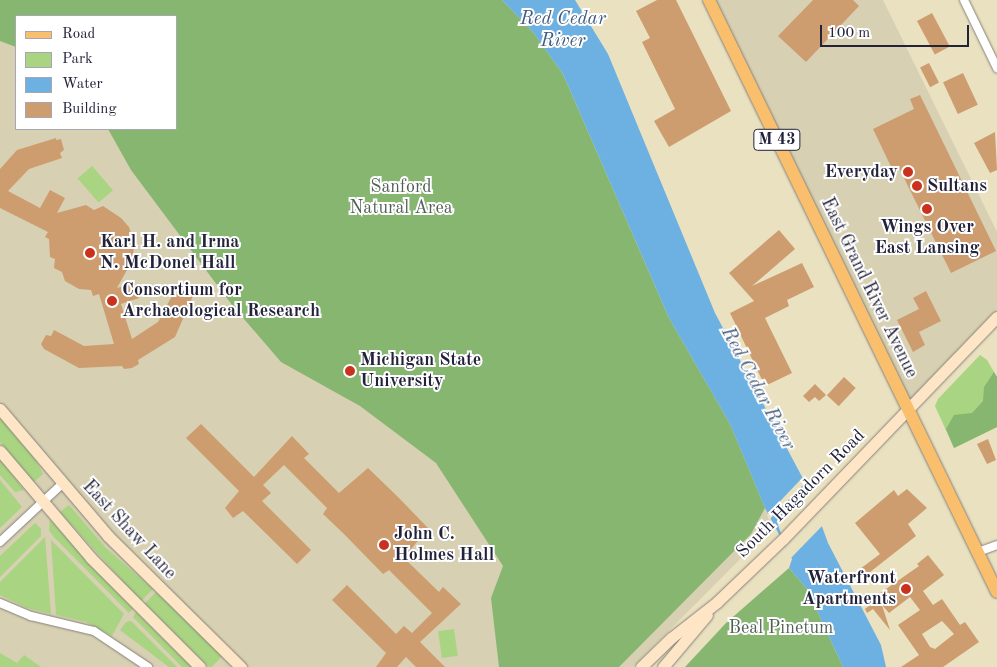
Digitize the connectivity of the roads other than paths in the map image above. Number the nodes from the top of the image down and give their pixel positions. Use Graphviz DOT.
graph roads {
  1 [pos="709,0"];
  2 [pos="964,0"];
  3 [pos="997,68"];
  4 [pos="997,317"];
  5 [pos="0,409"];
  6 [pos="909,410"];
  7 [pos="0,451"];
  8 [pos="63,483"];
  9 [pos="42,501"];
  10 [pos="0,542"];
  11 [pos="997,545"];
  12 [pos="978,552"];
  13 [pos="997,592"];
  14 [pos="717,602"];
  15 [pos="0,603"];
  16 [pos="148,667"];
  17 [pos="200,667"];
  18 [pos="241,667"];
  19 [pos="641,667"];
  20 [pos="663,667"];
  1 -- 6 [label="main road, East Grand River Avenue / M 43"];
  2 -- 3 [label="street"];
  4 -- 6 [label="street, South Hagadorn Road"];
  5 -- 8 [label="street, East Shaw Lane"];
  6 -- 12 [label="main road, East Grand River Avenue / M 43"];
  6 -- 14 [label="street, South Hagadorn Road"];
  7 -- 9 [label="street"];
  8 -- 9 [label="street"];
  8 -- 18 [label="street, East Shaw Lane"];
  9 -- 10 [label="street"];
  9 -- 17 [label="street"];
  11 -- 12 [label="street"];
  12 -- 13 [label="main road, East Grand River Avenue / M 43"];
  14 -- 19 [label="street, South Hagadorn Road"];
  14 -- 20 [label="street, South Hagadorn Road"];
  15 -- 16 [label="street"];
}
